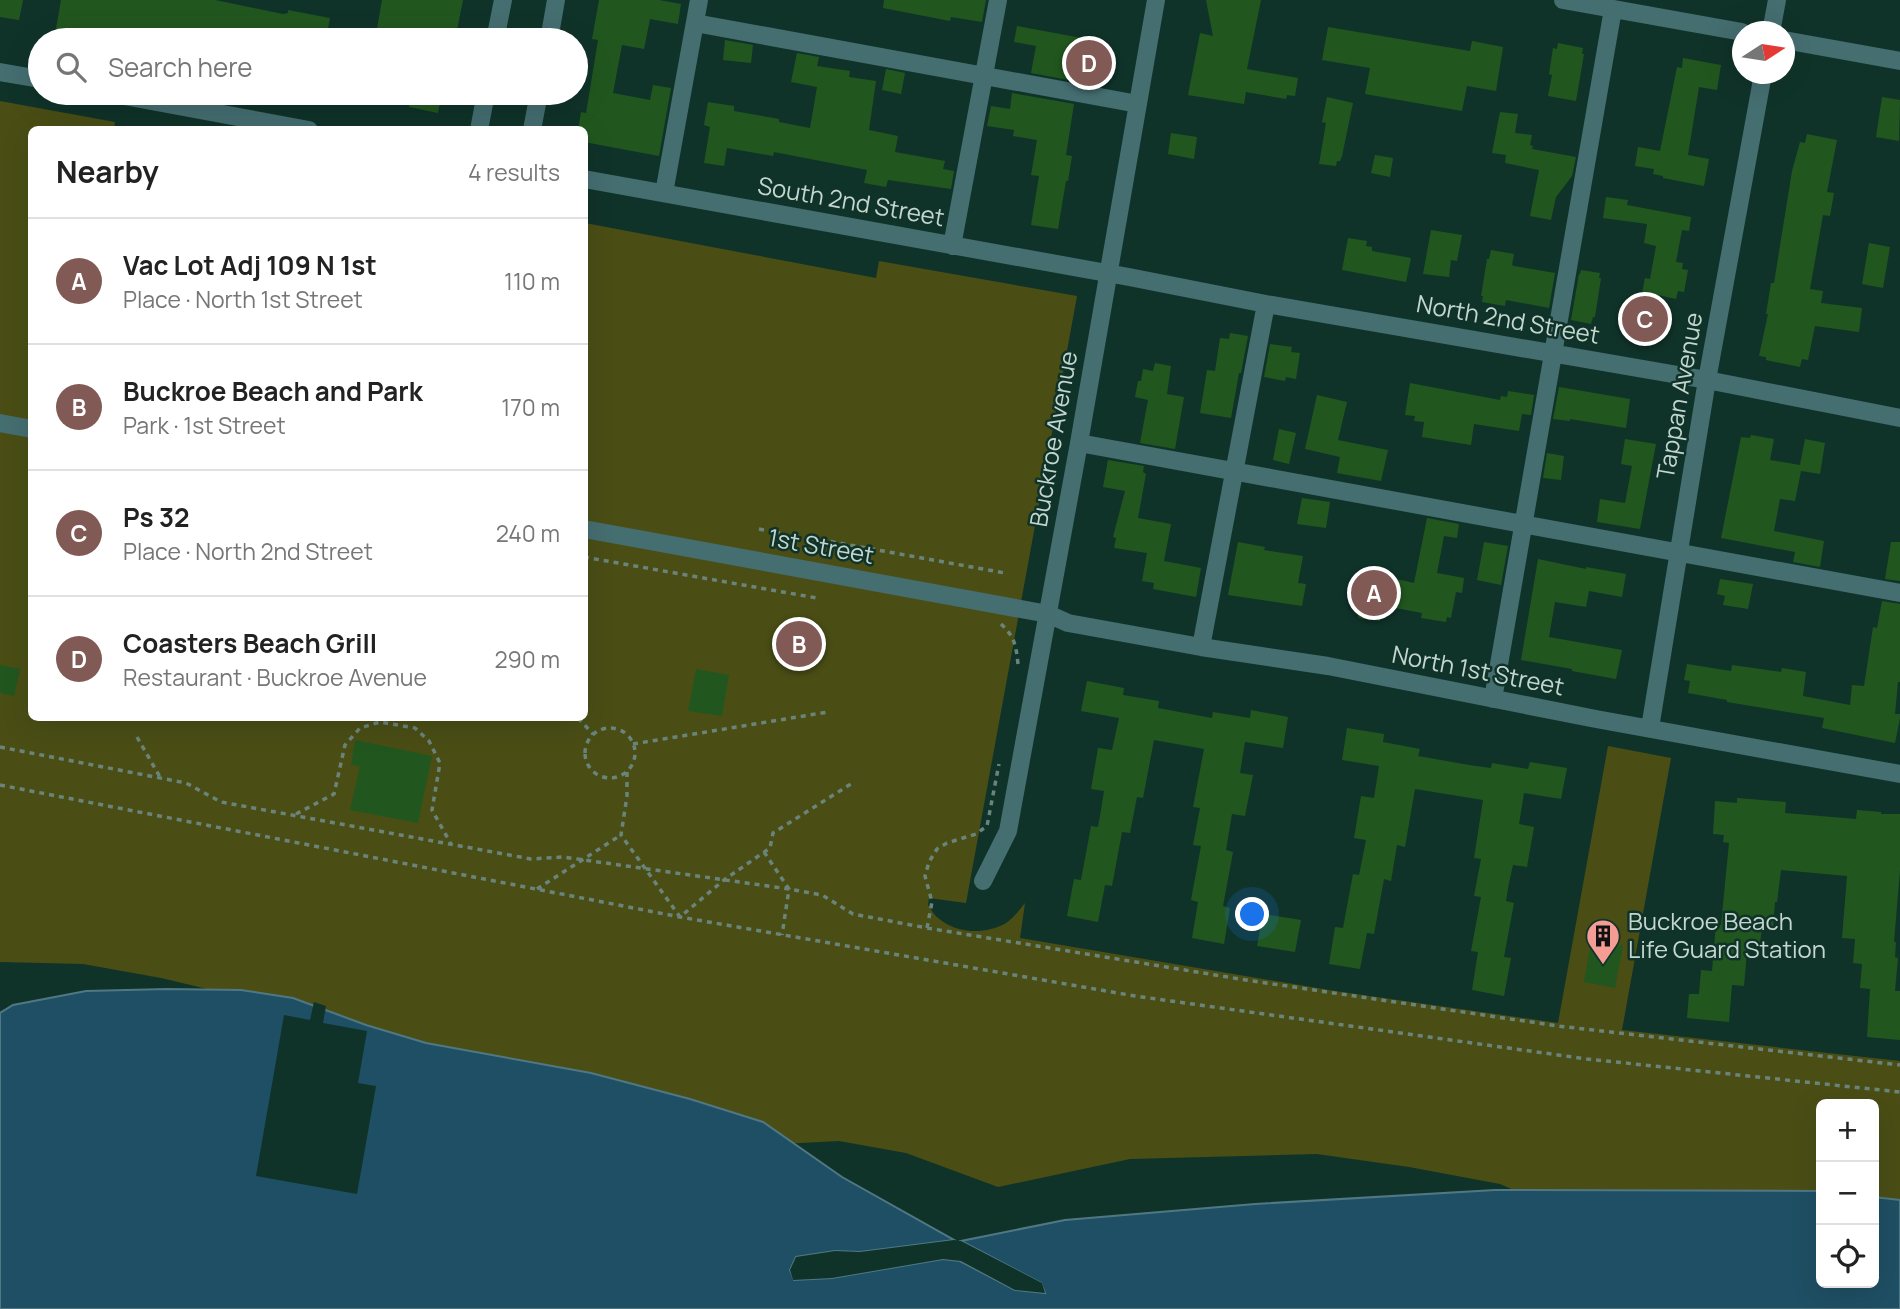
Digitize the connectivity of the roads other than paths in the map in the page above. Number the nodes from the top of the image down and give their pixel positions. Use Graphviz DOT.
graph roads {
  1 [pos="503,0"];
  2 [pos="556,0"];
  3 [pos="699,0"];
  4 [pos="998,0"];
  5 [pos="1156,0"];
  6 [pos="1563,0"];
  7 [pos="1777,0"];
  8 [pos="1613,9"];
  9 [pos="1773,21"];
  10 [pos="695,23"];
  11 [pos="497,28"];
  12 [pos="551,28"];
  13 [pos="1732,30"];
  14 [pos="1795,42"];
  15 [pos="1900,61"];
  16 [pos="0,72"];
  17 [pos="983,75"];
  18 [pos="28,77"];
  19 [pos="1761,84"];
  20 [pos="1138,104"];
  21 [pos="173,105"];
  22 [pos="484,105"];
  23 [pos="537,105"];
  24 [pos="287,126"];
  25 [pos="480,126"];
  26 [pos="534,126"];
  27 [pos="588,180"];
  28 [pos="664,193"];
  29 [pos="953,246"];
  30 [pos="1108,273"];
  31 [pos="1266,304"];
  32 [pos="1553,352"];
  33 [pos="1707,380"];
  34 [pos="1900,418"];
  35 [pos="0,423"];
  36 [pos="28,428"];
  37 [pos="1079,443"];
  38 [pos="1235,472"];
  39 [pos="1522,524"];
  40 [pos="588,530"];
  41 [pos="1679,552"];
  42 [pos="1900,593"];
  43 [pos="1048,614"];
  44 [pos="1201,647"];
  45 [pos="1493,699"];
  46 [pos="1650,728"];
  47 [pos="1900,774"];
  48 [pos="983,881"];
  1 -- 11 [label="street"];
  2 -- 12 [label="street"];
  3 -- 10 [label="street"];
  4 -- 17 [label="street"];
  5 -- 20 [label="street, Buckroe Avenue"];
  6 -- 8 [label="street"];
  7 -- 9 [label="street"];
  8 -- 13 [label="street"];
  8 -- 32 [label="street"];
  10 -- 17 [label="street"];
  10 -- 28 [label="street"];
  14 -- 15 [label="street"];
  16 -- 18 [label="street"];
  17 -- 20 [label="street"];
  17 -- 29 [label="street"];
  19 -- 33 [label="street, Tappan Avenue"];
  20 -- 30 [label="street, Buckroe Avenue"];
  21 -- 24 [label="street"];
  22 -- 25 [label="street"];
  23 -- 26 [label="street"];
  27 -- 28 [label="street, South 2nd Street"];
  28 -- 29 [label="street, South 2nd Street"];
  29 -- 30 [label="street, South 2nd Street"];
  30 -- 31 [label="street, North 2nd Street"];
  30 -- 37 [label="street, Buckroe Avenue"];
  31 -- 32 [label="street, North 2nd Street"];
  31 -- 38 [label="street"];
  32 -- 33 [label="street, North 2nd Street"];
  32 -- 39 [label="street"];
  33 -- 34 [label="street, North 2nd Street"];
  33 -- 41 [label="street, Tappan Avenue"];
  35 -- 36 [label="street"];
  37 -- 38 [label="street"];
  37 -- 43 [label="street, Buckroe Avenue"];
  38 -- 39 [label="street"];
  38 -- 44 [label="street"];
  39 -- 41 [label="street"];
  39 -- 45 [label="street"];
  40 -- 43 [label="street, 1st Street"];
  41 -- 42 [label="street"];
  41 -- 46 [label="street, Tappan Avenue"];
  43 -- 44 [label="street, North 1st Street"];
  43 -- 48 [label="street, Buckroe Avenue"];
  44 -- 45 [label="street, North 1st Street"];
  45 -- 46 [label="street, North 1st Street"];
  46 -- 47 [label="street, North 1st Street"];
}
